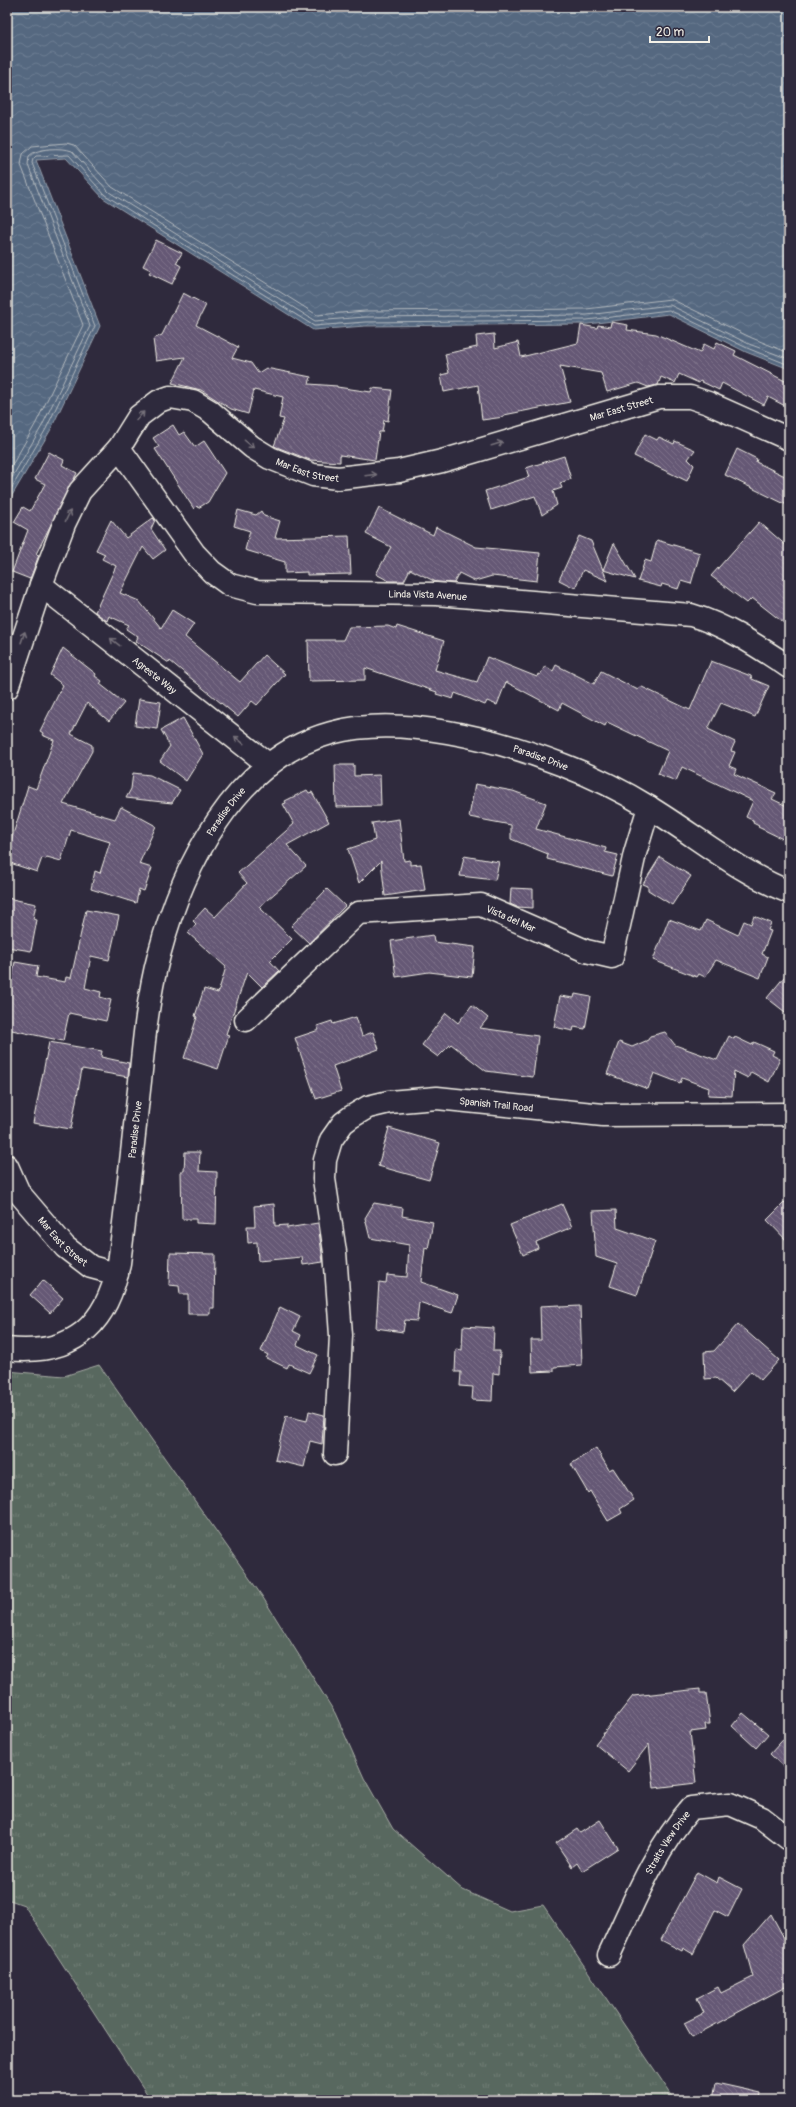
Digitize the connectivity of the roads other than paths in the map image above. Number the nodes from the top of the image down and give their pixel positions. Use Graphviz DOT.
graph roads {
  1 [pos="789,439"];
  2 [pos="118,448"];
  3 [pos="41,585"];
  4 [pos="789,667"];
  5 [pos="7,688"];
  6 [pos="269,765"];
  7 [pos="649,807"];
  8 [pos="789,892"];
  9 [pos="246,1020"];
  10 [pos="788,1115"];
  11 [pos="7,1166"];
  12 [pos="13,1193"];
  13 [pos="117,1274"];
  14 [pos="7,1349"];
  15 [pos="335,1454"];
  16 [pos="789,1839"];
  17 [pos="609,1955"];
  2 -- 1 [label="street, Mar East Street, one-way"];
  3 -- 2 [label="street, Mar East Street, one-way"];
  2 -- 4 [label="street, Linda Vista Avenue"];
  5 -- 3 [label="street, Mar East Street, one-way"];
  6 -- 3 [label="street, Agreste Way, one-way"];
  6 -- 7 [label="street, Paradise Drive"];
  6 -- 13 [label="street, Paradise Drive"];
  7 -- 8 [label="street, Paradise Drive"];
  7 -- 9 [label="street, Vista del Mar"];
  10 -- 15 [label="street, Spanish Trail Road"];
  11 -- 12 [label="street, Mar East Street"];
  12 -- 13 [label="street, Mar East Street"];
  13 -- 14 [label="street, Paradise Drive"];
  16 -- 17 [label="street, Straits View Drive"];
}
